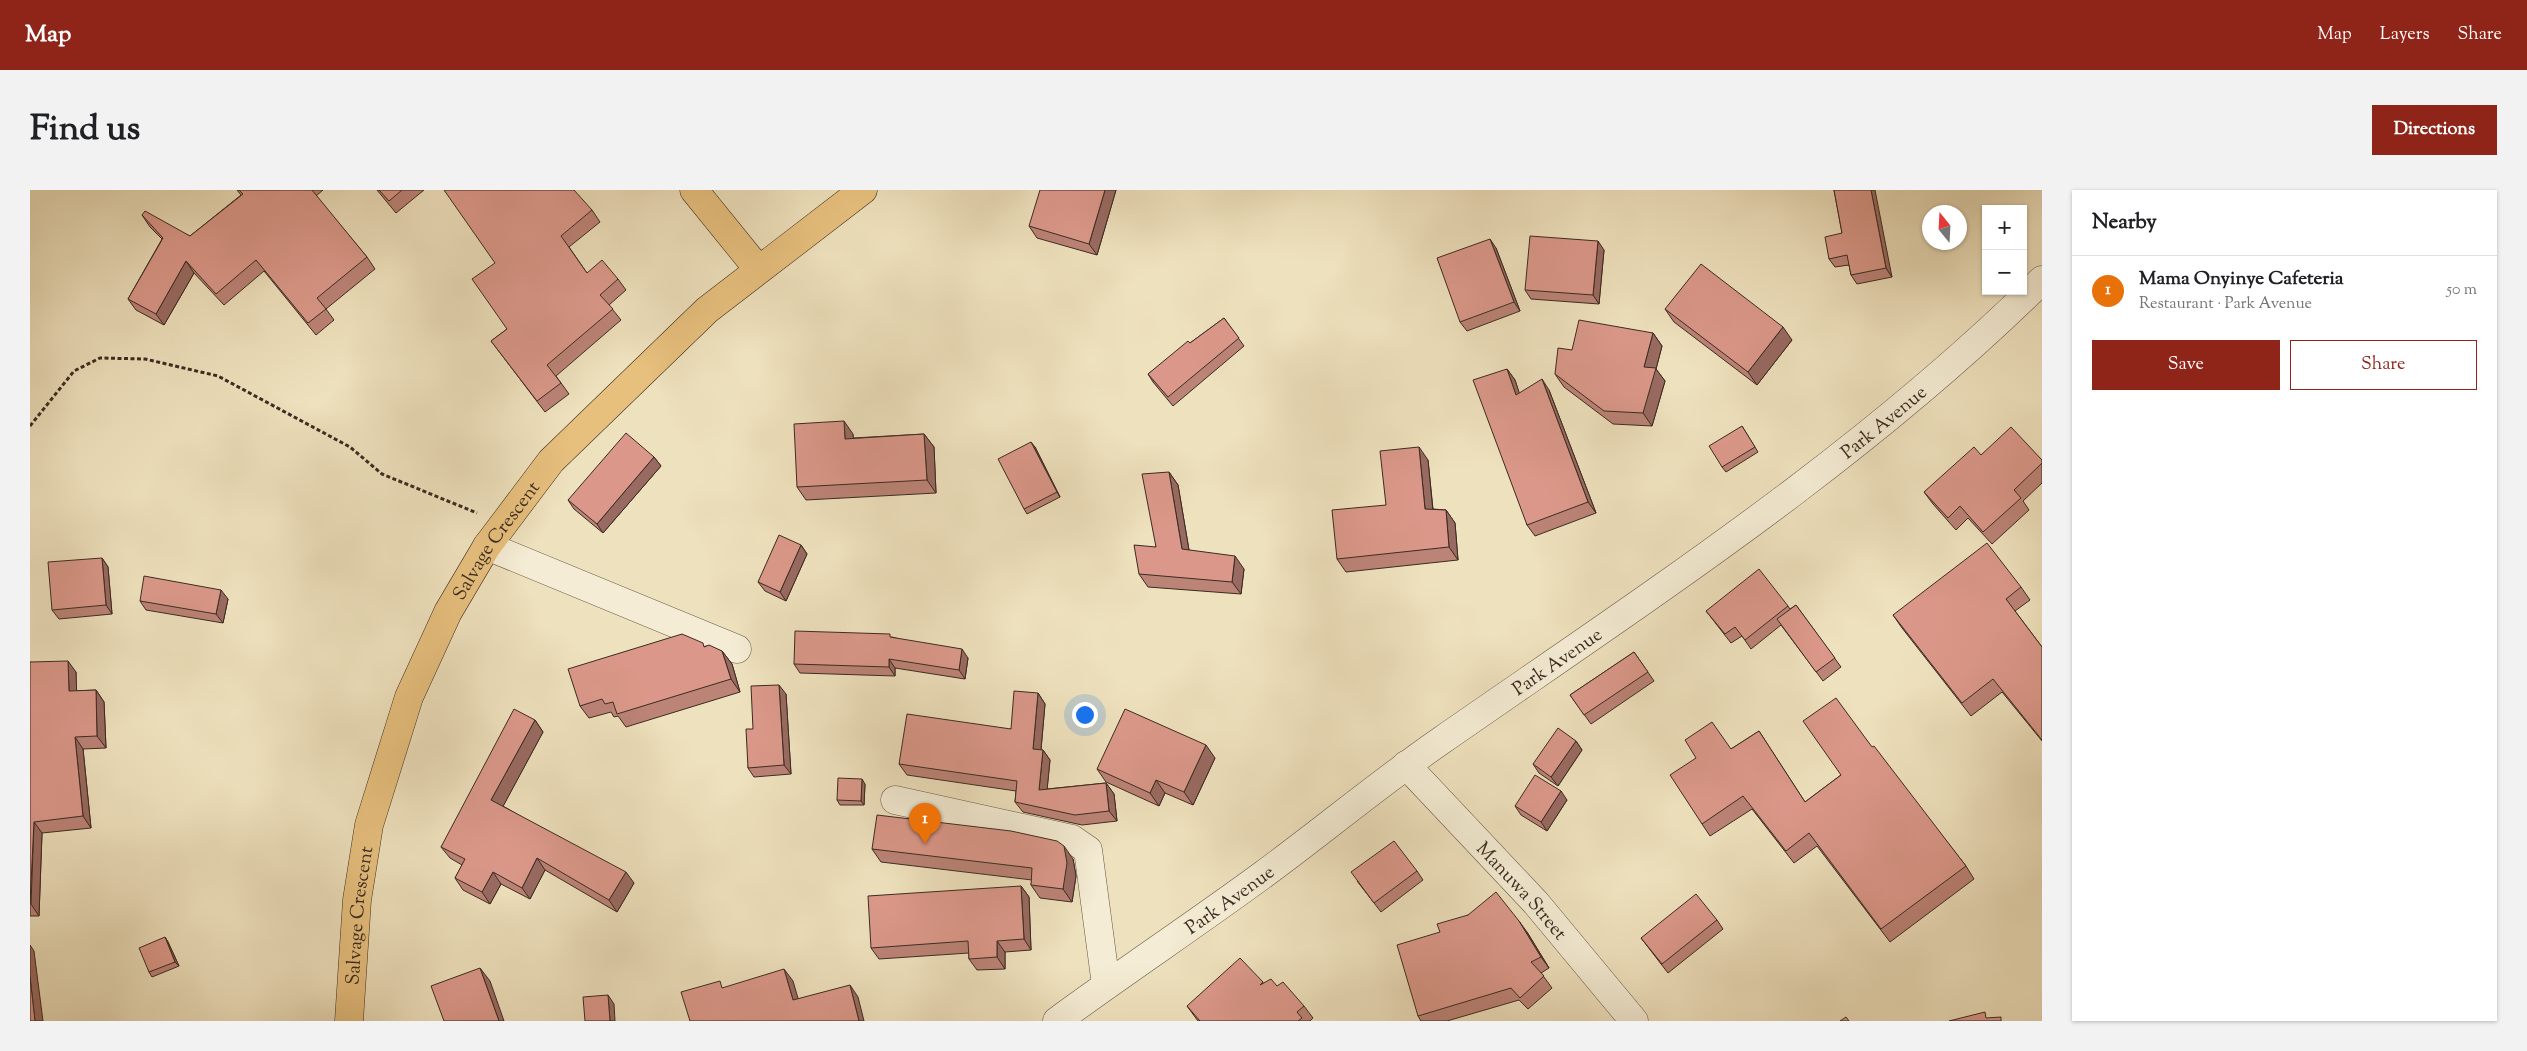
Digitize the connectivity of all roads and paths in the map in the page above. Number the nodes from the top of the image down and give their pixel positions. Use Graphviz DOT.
graph roads {
  1 [pos="694,190"];
  2 [pos="863,190"];
  3 [pos="758,269"];
  4 [pos="2042,280"];
  5 [pos="30,426"];
  6 [pos="504,524"];
  7 [pos="487,546"];
  8 [pos="737,649"];
  9 [pos="1406,765"];
  10 [pos="895,800"];
  11 [pos="1106,985"];
  12 [pos="349,1021"];
  13 [pos="1057,1021"];
  14 [pos="1634,1021"];
  1 -- 3 [label="main road"];
  2 -- 3 [label="main road, Salvage Crescent"];
  3 -- 6 [label="main road, Salvage Crescent"];
  4 -- 9 [label="street, Park Avenue"];
  5 -- 6 [label="path"];
  6 -- 7 [label="main road, Salvage Crescent"];
  7 -- 8 [label="street"];
  7 -- 12 [label="main road, Salvage Crescent"];
  9 -- 11 [label="street, Park Avenue"];
  9 -- 14 [label="street, Manuwa Street"];
  10 -- 11 [label="street"];
  11 -- 13 [label="street, Park Avenue"];
}
